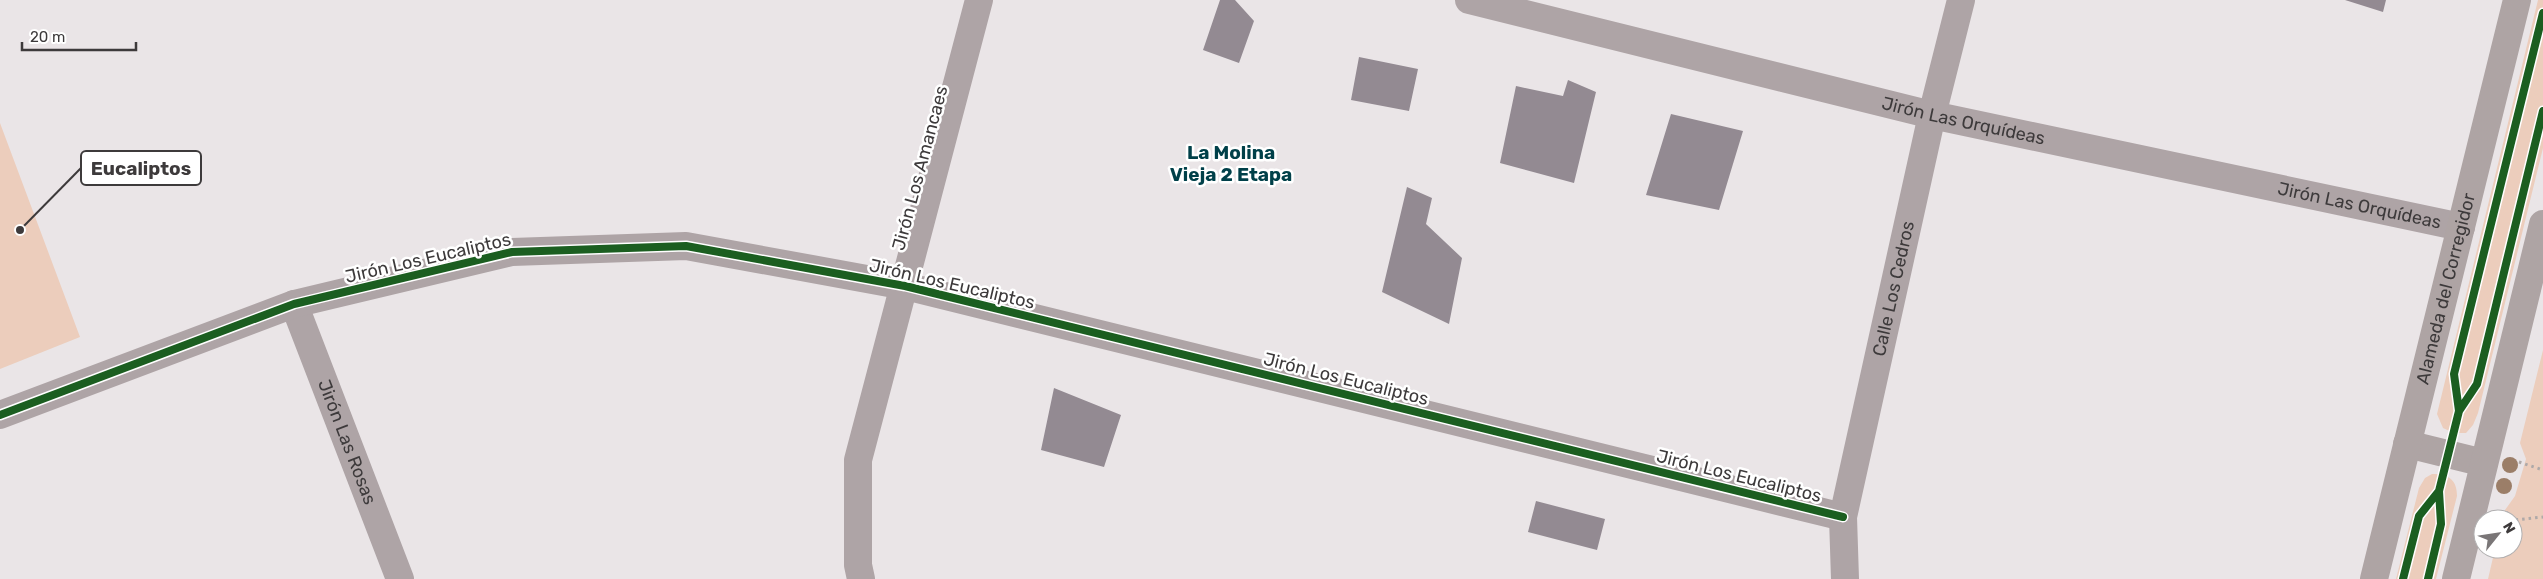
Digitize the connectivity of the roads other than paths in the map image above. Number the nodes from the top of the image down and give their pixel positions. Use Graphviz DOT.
graph roads {
  1 [pos="979,0"];
  2 [pos="1470,0"];
  3 [pos="1961,0"];
  4 [pos="2517,0"];
  5 [pos="1932,115"];
  6 [pos="2543,224"];
  7 [pos="2461,227"];
  8 [pos="905,286"];
  9 [pos="294,304"];
  10 [pos="0,415"];
  11 [pos="2408,444"];
  12 [pos="2484,463"];
  13 [pos="1843,517"];
  14 [pos="400,579"];
  15 [pos="861,579"];
  16 [pos="1845,579"];
  17 [pos="2374,579"];
  18 [pos="2456,579"];
  1 -- 8 [label="street, Jirón Los Amancaes"];
  2 -- 5 [label="street, Jirón Las Orquídeas"];
  3 -- 5 [label="street, Calle Los Cedros"];
  4 -- 7 [label="main road, Alameda del Corregidor"];
  5 -- 7 [label="street, Jirón Las Orquídeas"];
  5 -- 13 [label="street, Calle Los Cedros"];
  6 -- 12 [label="main road"];
  7 -- 11 [label="main road, Alameda del Corregidor"];
  8 -- 9 [label="street, Jirón Los Eucaliptos"];
  8 -- 13 [label="street, Jirón Los Eucaliptos"];
  8 -- 15 [label="street, Jirón Los Amancaes"];
  9 -- 10 [label="street, Jirón Los Eucaliptos"];
  9 -- 14 [label="street, Jirón Las Rosas"];
  11 -- 12 [label="main road"];
  11 -- 17 [label="main road, Alameda del Corregidor"];
  12 -- 18 [label="main road"];
  13 -- 16 [label="street, Calle Los Cedros"];
}
